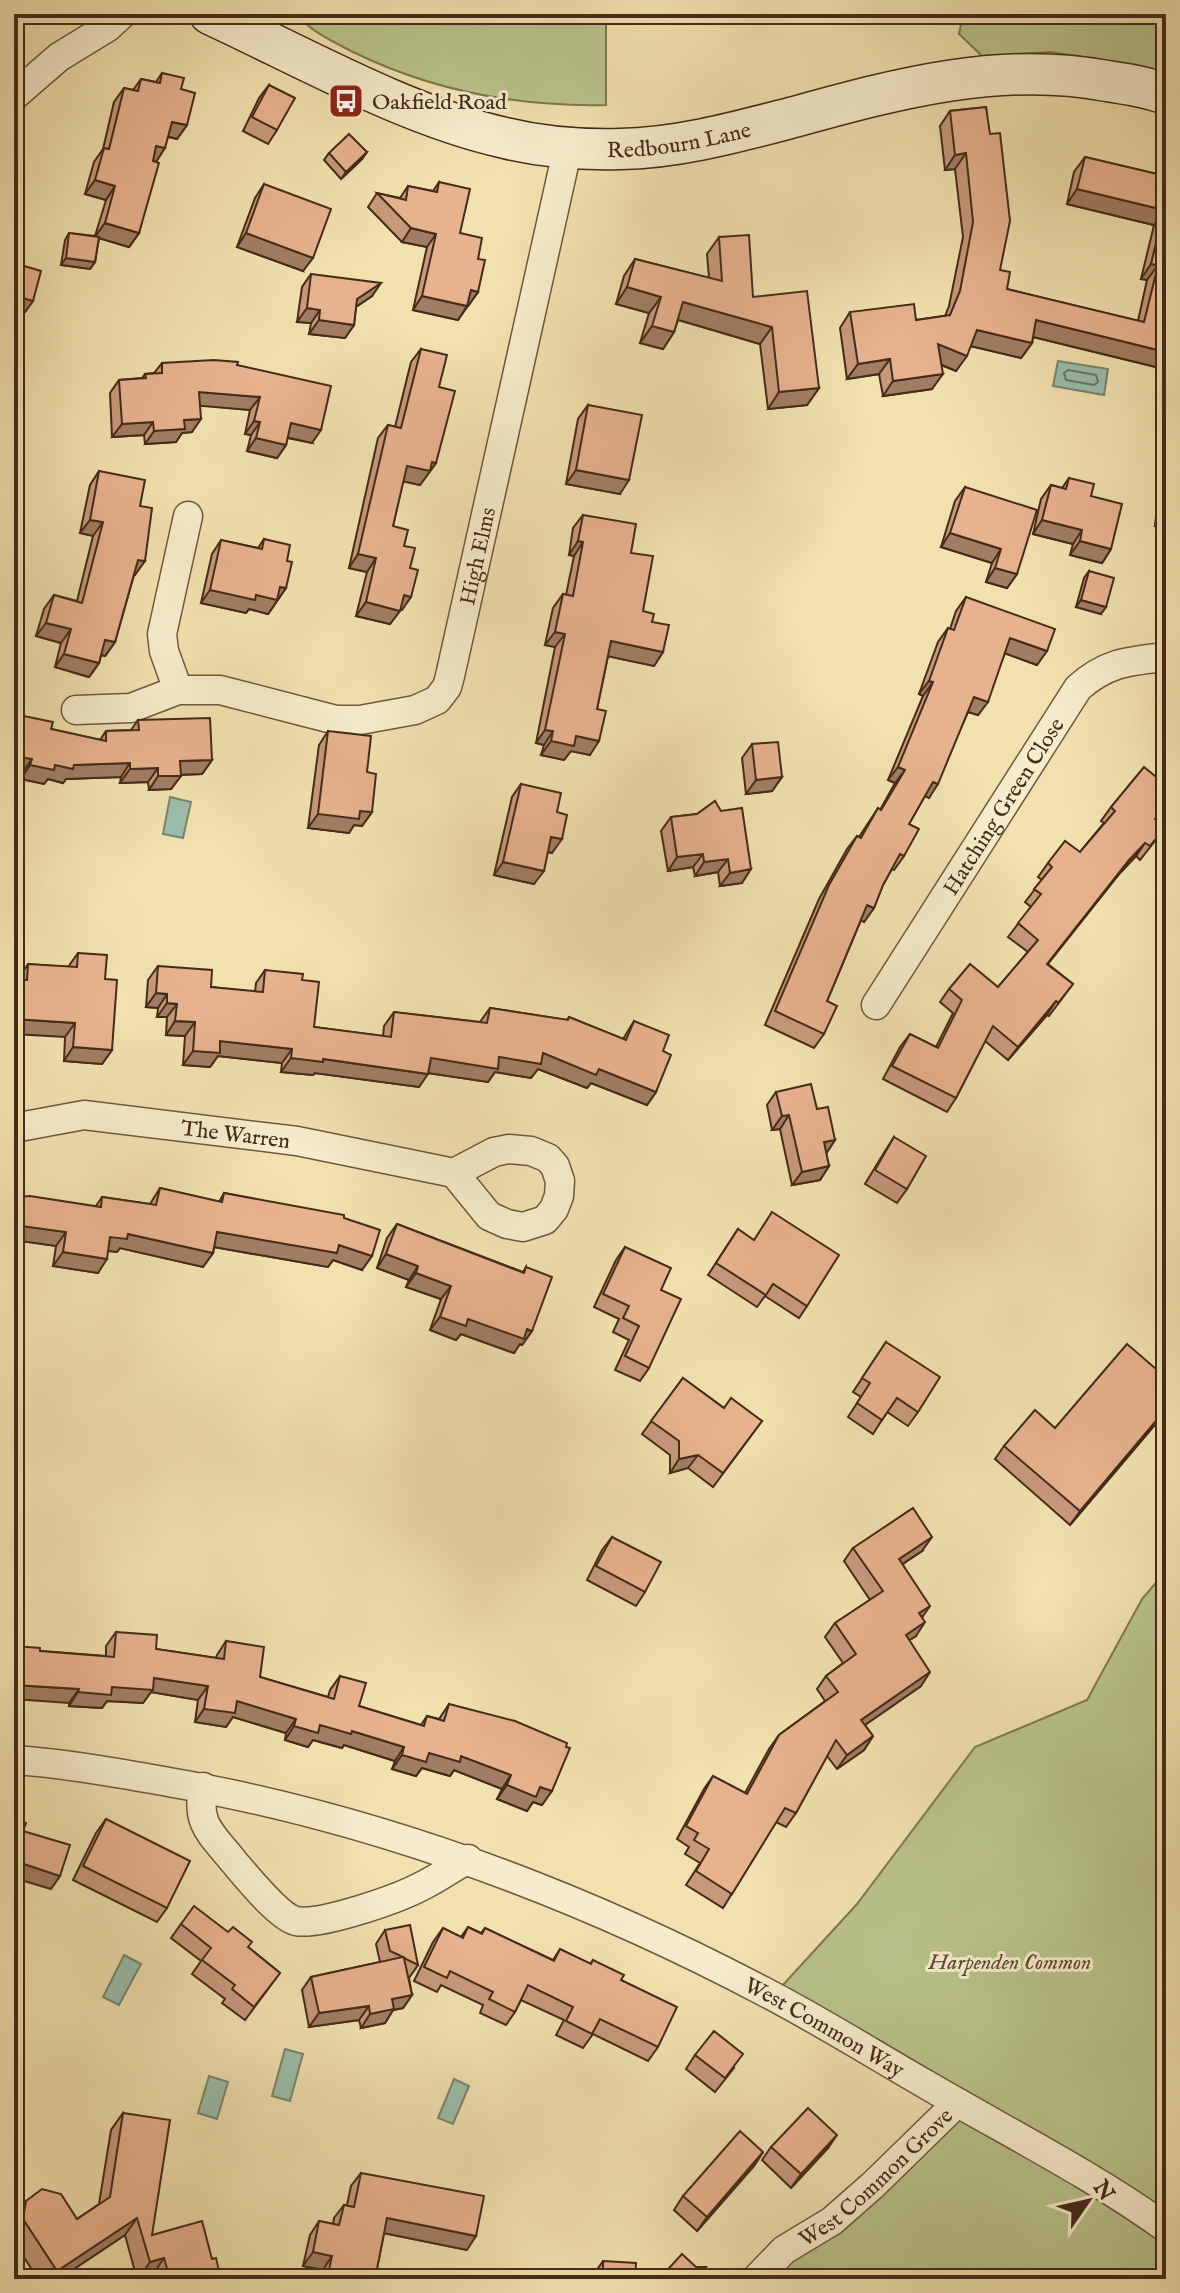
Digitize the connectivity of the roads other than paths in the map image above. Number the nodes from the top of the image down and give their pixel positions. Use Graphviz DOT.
graph roads {
  1 [pos="122,14"];
  2 [pos="210,14"];
  3 [pos="1166,94"];
  4 [pos="14,96"];
  5 [pos="568,147"];
  6 [pos="188,516"];
  7 [pos="1166,657"];
  8 [pos="178,690"];
  9 [pos="76,710"];
  10 [pos="876,1005"];
  11 [pos="14,1128"];
  12 [pos="454,1173"];
  13 [pos="14,1760"];
  14 [pos="203,1787"];
  15 [pos="468,1859"];
  16 [pos="957,2103"];
  17 [pos="1166,2228"];
  18 [pos="756,2279"];
  1 -- 4 [label="street"];
  2 -- 5 [label="main road, Redbourn Lane"];
  3 -- 5 [label="main road, Redbourn Lane"];
  5 -- 8 [label="street, High Elms"];
  6 -- 8 [label="street"];
  7 -- 10 [label="street, Hatching Green Close"];
  8 -- 9 [label="street, High Elms"];
  11 -- 12 [label="street, The Warren"];
  13 -- 14 [label="street, West Common Way"];
  14 -- 15 [label="street, West Common Way"];
  14 -- 15 [label="street"];
  15 -- 16 [label="street, West Common Way"];
  16 -- 17 [label="street, West Common Way"];
  16 -- 18 [label="street, West Common Grove"];
}
